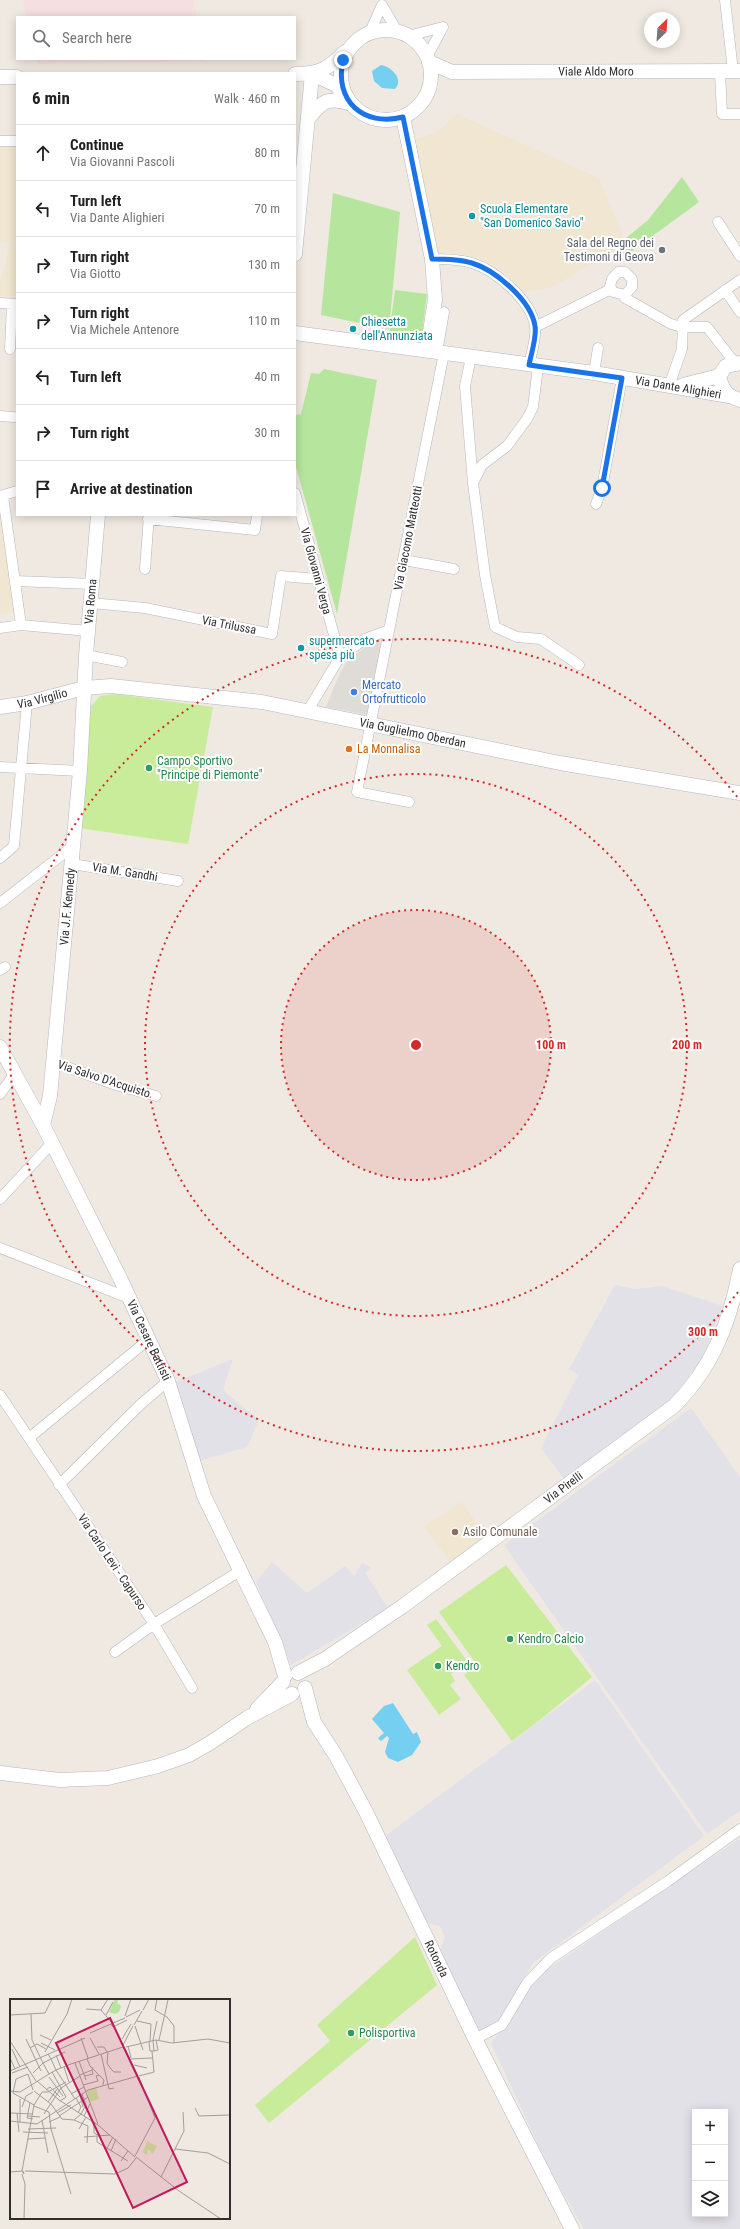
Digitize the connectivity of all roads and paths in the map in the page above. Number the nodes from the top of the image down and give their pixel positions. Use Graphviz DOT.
graph roads {
  1 [pos="725,0"];
  2 [pos="370,32"];
  3 [pos="402,34"];
  4 [pos="348,49"];
  5 [pos="428,60"];
  6 [pos="731,71"];
  7 [pos="452,72"];
  8 [pos="296,74"];
  9 [pos="312,74"];
  10 [pos="0,77"];
  11 [pos="16,77"];
  12 [pos="430,84"];
  13 [pos="348,100"];
  14 [pos="740,114"];
  15 [pos="403,117"];
  16 [pos="308,119"];
  17 [pos="16,141"];
  18 [pos="0,142"];
  19 [pos="718,222"];
  20 [pos="296,244"];
  21 [pos="740,256"];
  22 [pos="432,259"];
  23 [pos="740,280"];
  24 [pos="611,289"];
  25 [pos="724,290"];
  26 [pos="625,295"];
  27 [pos="0,303"];
  28 [pos="15,304"];
  29 [pos="695,310"];
  30 [pos="444,312"];
  31 [pos="740,312"];
  32 [pos="707,326"];
  33 [pos="535,327"];
  34 [pos="682,327"];
  35 [pos="296,333"];
  36 [pos="598,348"];
  37 [pos="10,350"];
  38 [pos="436,352"];
  39 [pos="471,357"];
  40 [pos="739,362"];
  41 [pos="534,366"];
  42 [pos="594,373"];
  43 [pos="719,376"];
  44 [pos="622,378"];
  45 [pos="672,386"];
  46 [pos="737,400"];
  47 [pos="0,416"];
  48 [pos="14,417"];
  49 [pos="473,483"];
  50 [pos="16,492"];
  51 [pos="2,496"];
  52 [pos="296,497"];
  53 [pos="596,504"];
  54 [pos="98,516"];
  55 [pos="257,516"];
  56 [pos="148,517"];
  57 [pos="404,560"];
  58 [pos="454,569"];
  59 [pos="145,570"];
  60 [pos="318,579"];
  61 [pos="16,581"];
  62 [pos="93,584"];
  63 [pos="91,603"];
  64 [pos="22,625"];
  65 [pos="0,628"];
  66 [pos="389,630"];
  67 [pos="88,631"];
  68 [pos="86,655"];
  69 [pos="340,657"];
  70 [pos="122,662"];
  71 [pos="579,665"];
  72 [pos="84,688"];
  73 [pos="27,703"];
  74 [pos="0,707"];
  75 [pos="307,712"];
  76 [pos="370,723"];
  77 [pos="0,767"];
  78 [pos="21,768"];
  79 [pos="80,771"];
  80 [pos="740,793"];
  81 [pos="409,802"];
  82 [pos="73,846"];
  83 [pos="0,858"];
  84 [pos="72,864"];
  85 [pos="178,881"];
  86 [pos="0,903"];
  87 [pos="0,1047"];
  88 [pos="53,1062"];
  89 [pos="15,1073"];
  90 [pos="0,1094"];
  91 [pos="156,1096"];
  92 [pos="43,1125"];
  93 [pos="52,1143"];
  94 [pos="0,1199"];
  95 [pos="0,1248"];
  96 [pos="740,1269"];
  97 [pos="129,1298"];
  98 [pos="148,1340"];
  99 [pos="168,1382"];
  100 [pos="0,1395"];
  101 [pos="29,1438"];
  102 [pos="59,1486"];
  103 [pos="240,1570"];
  104 [pos="154,1624"];
  105 [pos="115,1652"];
  106 [pos="326,1659"];
  107 [pos="291,1676"];
  108 [pos="306,1686"];
  109 [pos="192,1688"];
  110 [pos="292,1695"];
  111 [pos="247,1718"];
  112 [pos="314,1722"];
  113 [pos="0,1773"];
  114 [pos="740,1829"];
  115 [pos="475,2039"];
  116 [pos="572,2229"];
  1 -- 6 [label="street"];
  2 -- 3 [label="street"];
  2 -- 3 [label="street"];
  2 -- 4 [label="street"];
  3 -- 5 [label="street"];
  3 -- 5 [label="street"];
  4 -- 9 [label="street"];
  4 -- 13 [label="street"];
  5 -- 7 [label="street, Viale Aldo Moro"];
  5 -- 12 [label="street"];
  6 -- 7 [label="street, Viale Aldo Moro"];
  6 -- 14 [label="street"];
  7 -- 12 [label="street, Viale Aldo Moro"];
  8 -- 9 [label="street"];
  9 -- 13 [label="street"];
  9 -- 16 [label="street"];
  10 -- 11 [label="street"];
  12 -- 15 [label="street"];
  13 -- 15 [label="street"];
  13 -- 16 [label="street"];
  15 -- 22 [label="street"];
  16 -- 20 [label="street"];
  17 -- 18 [label="street"];
  19 -- 21 [label="street"];
  22 -- 33 [label="street"];
  22 -- 38 [label="street"];
  23 -- 25 [label="street"];
  24 -- 26 [label="street"];
  24 -- 26 [label="street"];
  24 -- 33 [label="street"];
  25 -- 29 [label="street"];
  25 -- 31 [label="street"];
  26 -- 34 [label="street"];
  27 -- 28 [label="street"];
  28 -- 37 [label="street"];
  29 -- 32 [label="street"];
  29 -- 34 [label="street"];
  30 -- 38 [label="street, Via Giacomo Matteotti"];
  32 -- 34 [label="street"];
  32 -- 40 [label="street"];
  33 -- 41 [label="street"];
  34 -- 45 [label="street"];
  35 -- 38 [label="street, Via Dante Alighieri"];
  36 -- 42 [label="street"];
  38 -- 39 [label="street, Via Dante Alighieri"];
  38 -- 57 [label="street, Via Giacomo Matteotti"];
  39 -- 41 [label="street, Via Dante Alighieri"];
  39 -- 49 [label="street"];
  40 -- 43 [label="street"];
  41 -- 42 [label="street, Via Dante Alighieri"];
  41 -- 49 [label="street"];
  42 -- 44 [label="street, Via Dante Alighieri"];
  43 -- 45 [label="street"];
  43 -- 46 [label="street"];
  44 -- 45 [label="street, Via Dante Alighieri"];
  44 -- 53 [label="street"];
  45 -- 46 [label="street, Via Dante Alighieri"];
  47 -- 48 [label="street"];
  49 -- 71 [label="street"];
  50 -- 51 [label="street"];
  51 -- 61 [label="street"];
  52 -- 60 [label="street, Via Giovanni Verga"];
  54 -- 62 [label="street, Via Roma"];
  55 -- 56 [label="street"];
  56 -- 59 [label="street"];
  57 -- 58 [label="street"];
  57 -- 66 [label="street, Via Giacomo Matteotti"];
  60 -- 63 [label="street, Via Trilussa"];
  60 -- 69 [label="street, Via Giovanni Verga"];
  61 -- 62 [label="street"];
  61 -- 64 [label="street"];
  62 -- 63 [label="street, Via Roma"];
  63 -- 67 [label="street, Via Roma"];
  64 -- 65 [label="street"];
  64 -- 67 [label="street"];
  66 -- 69 [label="street"];
  66 -- 76 [label="street, Via Giacomo Matteotti"];
  67 -- 68 [label="street, Via Roma"];
  68 -- 70 [label="street"];
  68 -- 72 [label="street, Via Roma"];
  69 -- 75 [label="street"];
  72 -- 73 [label="street, Via Virgilio"];
  72 -- 75 [label="street, Via Guglielmo Oberdan"];
  72 -- 79 [label="street, Via J.F. Kennedy"];
  73 -- 74 [label="street, Via Virgilio"];
  73 -- 78 [label="street"];
  75 -- 76 [label="street, Via Guglielmo Oberdan"];
  76 -- 80 [label="street, Via Guglielmo Oberdan"];
  76 -- 81 [label="street, Via Giacomo Matteotti"];
  77 -- 78 [label="street"];
  78 -- 79 [label="street"];
  78 -- 83 [label="street"];
  79 -- 82 [label="street, Via J.F. Kennedy"];
  82 -- 84 [label="street, Via J.F. Kennedy"];
  82 -- 86 [label="street"];
  84 -- 85 [label="street, Via M. Gandhi"];
  84 -- 88 [label="street, Via J.F. Kennedy"];
  87 -- 89 [label="street, Via Cesare Battisti"];
  88 -- 91 [label="street, Via Salvo D'Acquisto"];
  88 -- 92 [label="street, Via J.F. Kennedy"];
  89 -- 90 [label="street"];
  89 -- 92 [label="street, Via Cesare Battisti"];
  92 -- 93 [label="street, Via Cesare Battisti"];
  93 -- 94 [label="street"];
  93 -- 97 [label="street, Via Cesare Battisti"];
  95 -- 97 [label="street"];
  96 -- 106 [label="street, Via Pirelli"];
  97 -- 98 [label="street, Via Cesare Battisti"];
  98 -- 99 [label="street, Via Cesare Battisti"];
  98 -- 101 [label="street"];
  99 -- 102 [label="street"];
  99 -- 103 [label="street, Via Cesare Battisti"];
  100 -- 101 [label="street, Via Carlo Levi - Capurso"];
  101 -- 102 [label="street, Via Carlo Levi - Capurso"];
  102 -- 104 [label="street, Via Carlo Levi - Capurso"];
  103 -- 104 [label="street"];
  103 -- 107 [label="street, Via Cesare Battisti"];
  104 -- 105 [label="street"];
  104 -- 109 [label="street, Via Carlo Levi - Capurso"];
  106 -- 107 [label="street, Via Pirelli"];
  106 -- 108 [label="street, Via Pirelli"];
  107 -- 108 [label="street"];
  107 -- 110 [label="street"];
  107 -- 111 [label="street, Via Pirelli"];
  108 -- 110 [label="street"];
  108 -- 112 [label="street, Rotonda"];
  110 -- 111 [label="street"];
  110 -- 112 [label="street"];
  111 -- 113 [label="street"];
  112 -- 115 [label="street, Rotonda"];
  114 -- 115 [label="street"];
  115 -- 116 [label="street, Rotonda"];
}
